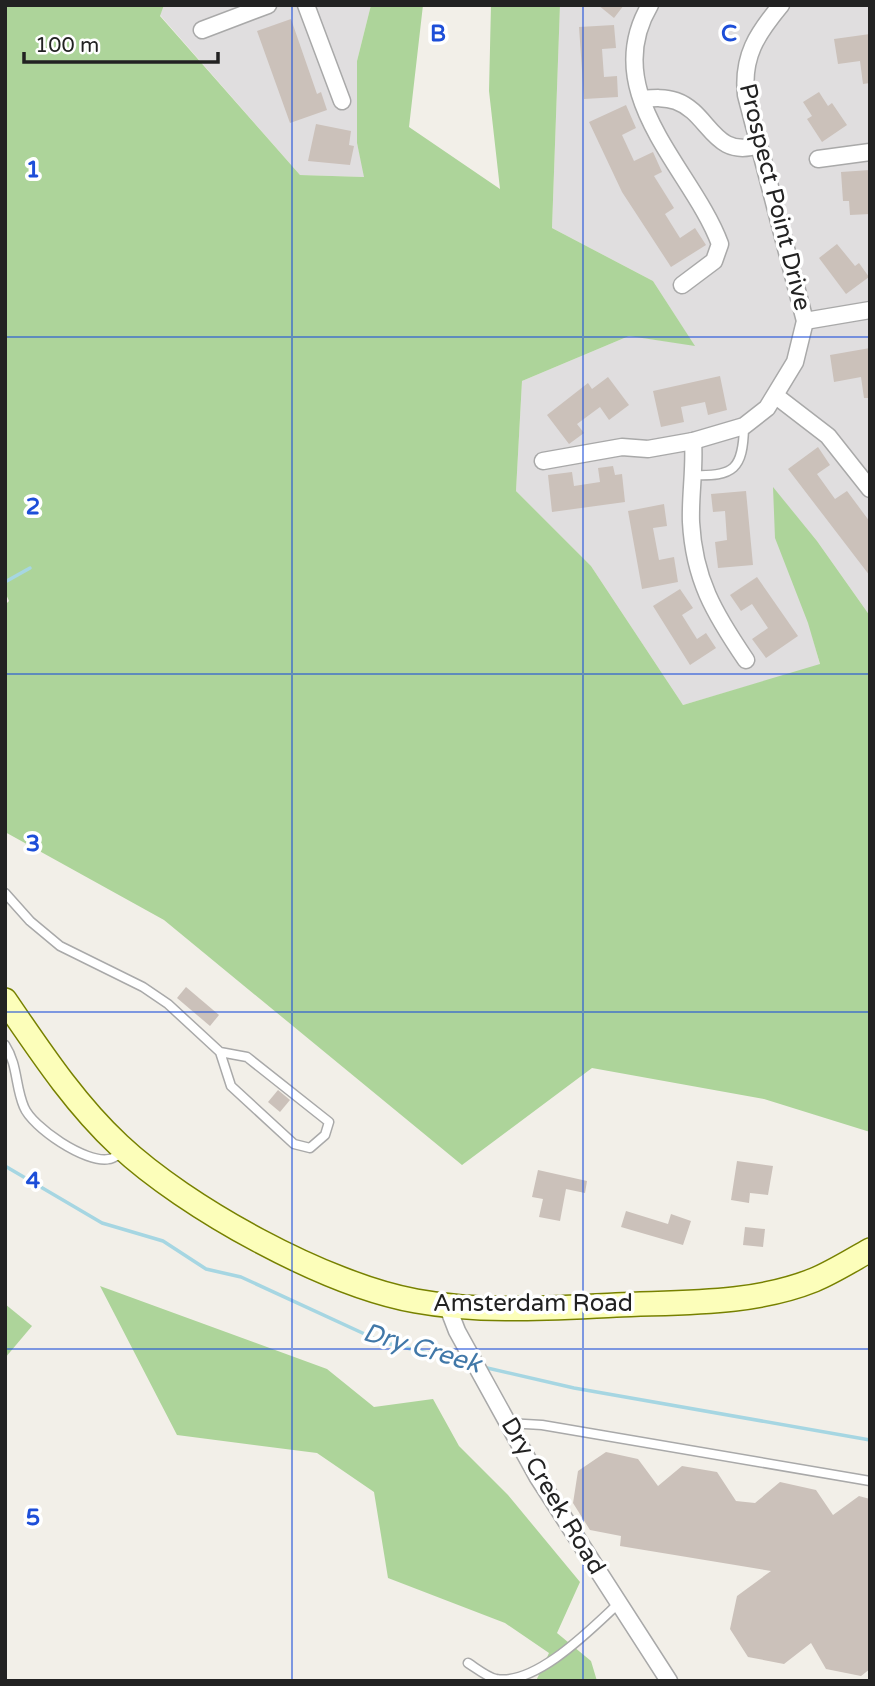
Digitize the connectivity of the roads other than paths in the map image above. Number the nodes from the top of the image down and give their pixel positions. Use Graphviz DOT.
graph roads {
  1 [pos="268,5"];
  2 [pos="306,5"];
  3 [pos="650,5"];
  4 [pos="781,5"];
  5 [pos="202,30"];
  6 [pos="642,99"];
  7 [pos="342,102"];
  8 [pos="759,145"];
  9 [pos="870,152"];
  10 [pos="818,159"];
  11 [pos="682,285"];
  12 [pos="870,310"];
  13 [pos="805,321"];
  14 [pos="776,396"];
  15 [pos="744,426"];
  16 [pos="694,441"];
  17 [pos="543,461"];
  18 [pos="692,475"];
  19 [pos="870,489"];
  20 [pos="746,660"];
  21 [pos="5,893"];
  22 [pos="5,1000"];
  23 [pos="5,1045"];
  24 [pos="220,1052"];
  25 [pos="126,1151"];
  26 [pos="870,1250"];
  27 [pos="447,1305"];
  28 [pos="507,1423"];
  29 [pos="870,1481"];
  30 [pos="619,1603"];
  31 [pos="468,1663"];
  32 [pos="668,1681"];
  1 -- 5 [label="street"];
  2 -- 7 [label="street"];
  3 -- 6 [label="street"];
  4 -- 8 [label="street, Prospect Point Drive"];
  6 -- 8 [label="street"];
  6 -- 11 [label="street"];
  8 -- 13 [label="street, Prospect Point Drive"];
  9 -- 10 [label="street"];
  12 -- 13 [label="street"];
  13 -- 14 [label="street, Prospect Point Drive"];
  14 -- 15 [label="street, Prospect Point Drive"];
  14 -- 19 [label="street"];
  15 -- 16 [label="street, Prospect Point Drive"];
  15 -- 18 [label="lane"];
  16 -- 17 [label="street, Prospect Point Drive"];
  16 -- 18 [label="street"];
  18 -- 20 [label="street"];
  21 -- 24 [label="lane"];
  22 -- 25 [label="main road, Amsterdam Road"];
  23 -- 25 [label="lane"];
  24 -- 24 [label="lane"];
  25 -- 27 [label="main road, Amsterdam Road"];
  26 -- 27 [label="main road, Amsterdam Road"];
  27 -- 28 [label="street, Dry Creek Road"];
  28 -- 29 [label="lane"];
  28 -- 30 [label="street, Dry Creek Road"];
  30 -- 31 [label="lane"];
  30 -- 32 [label="street, Dry Creek Road"];
}
